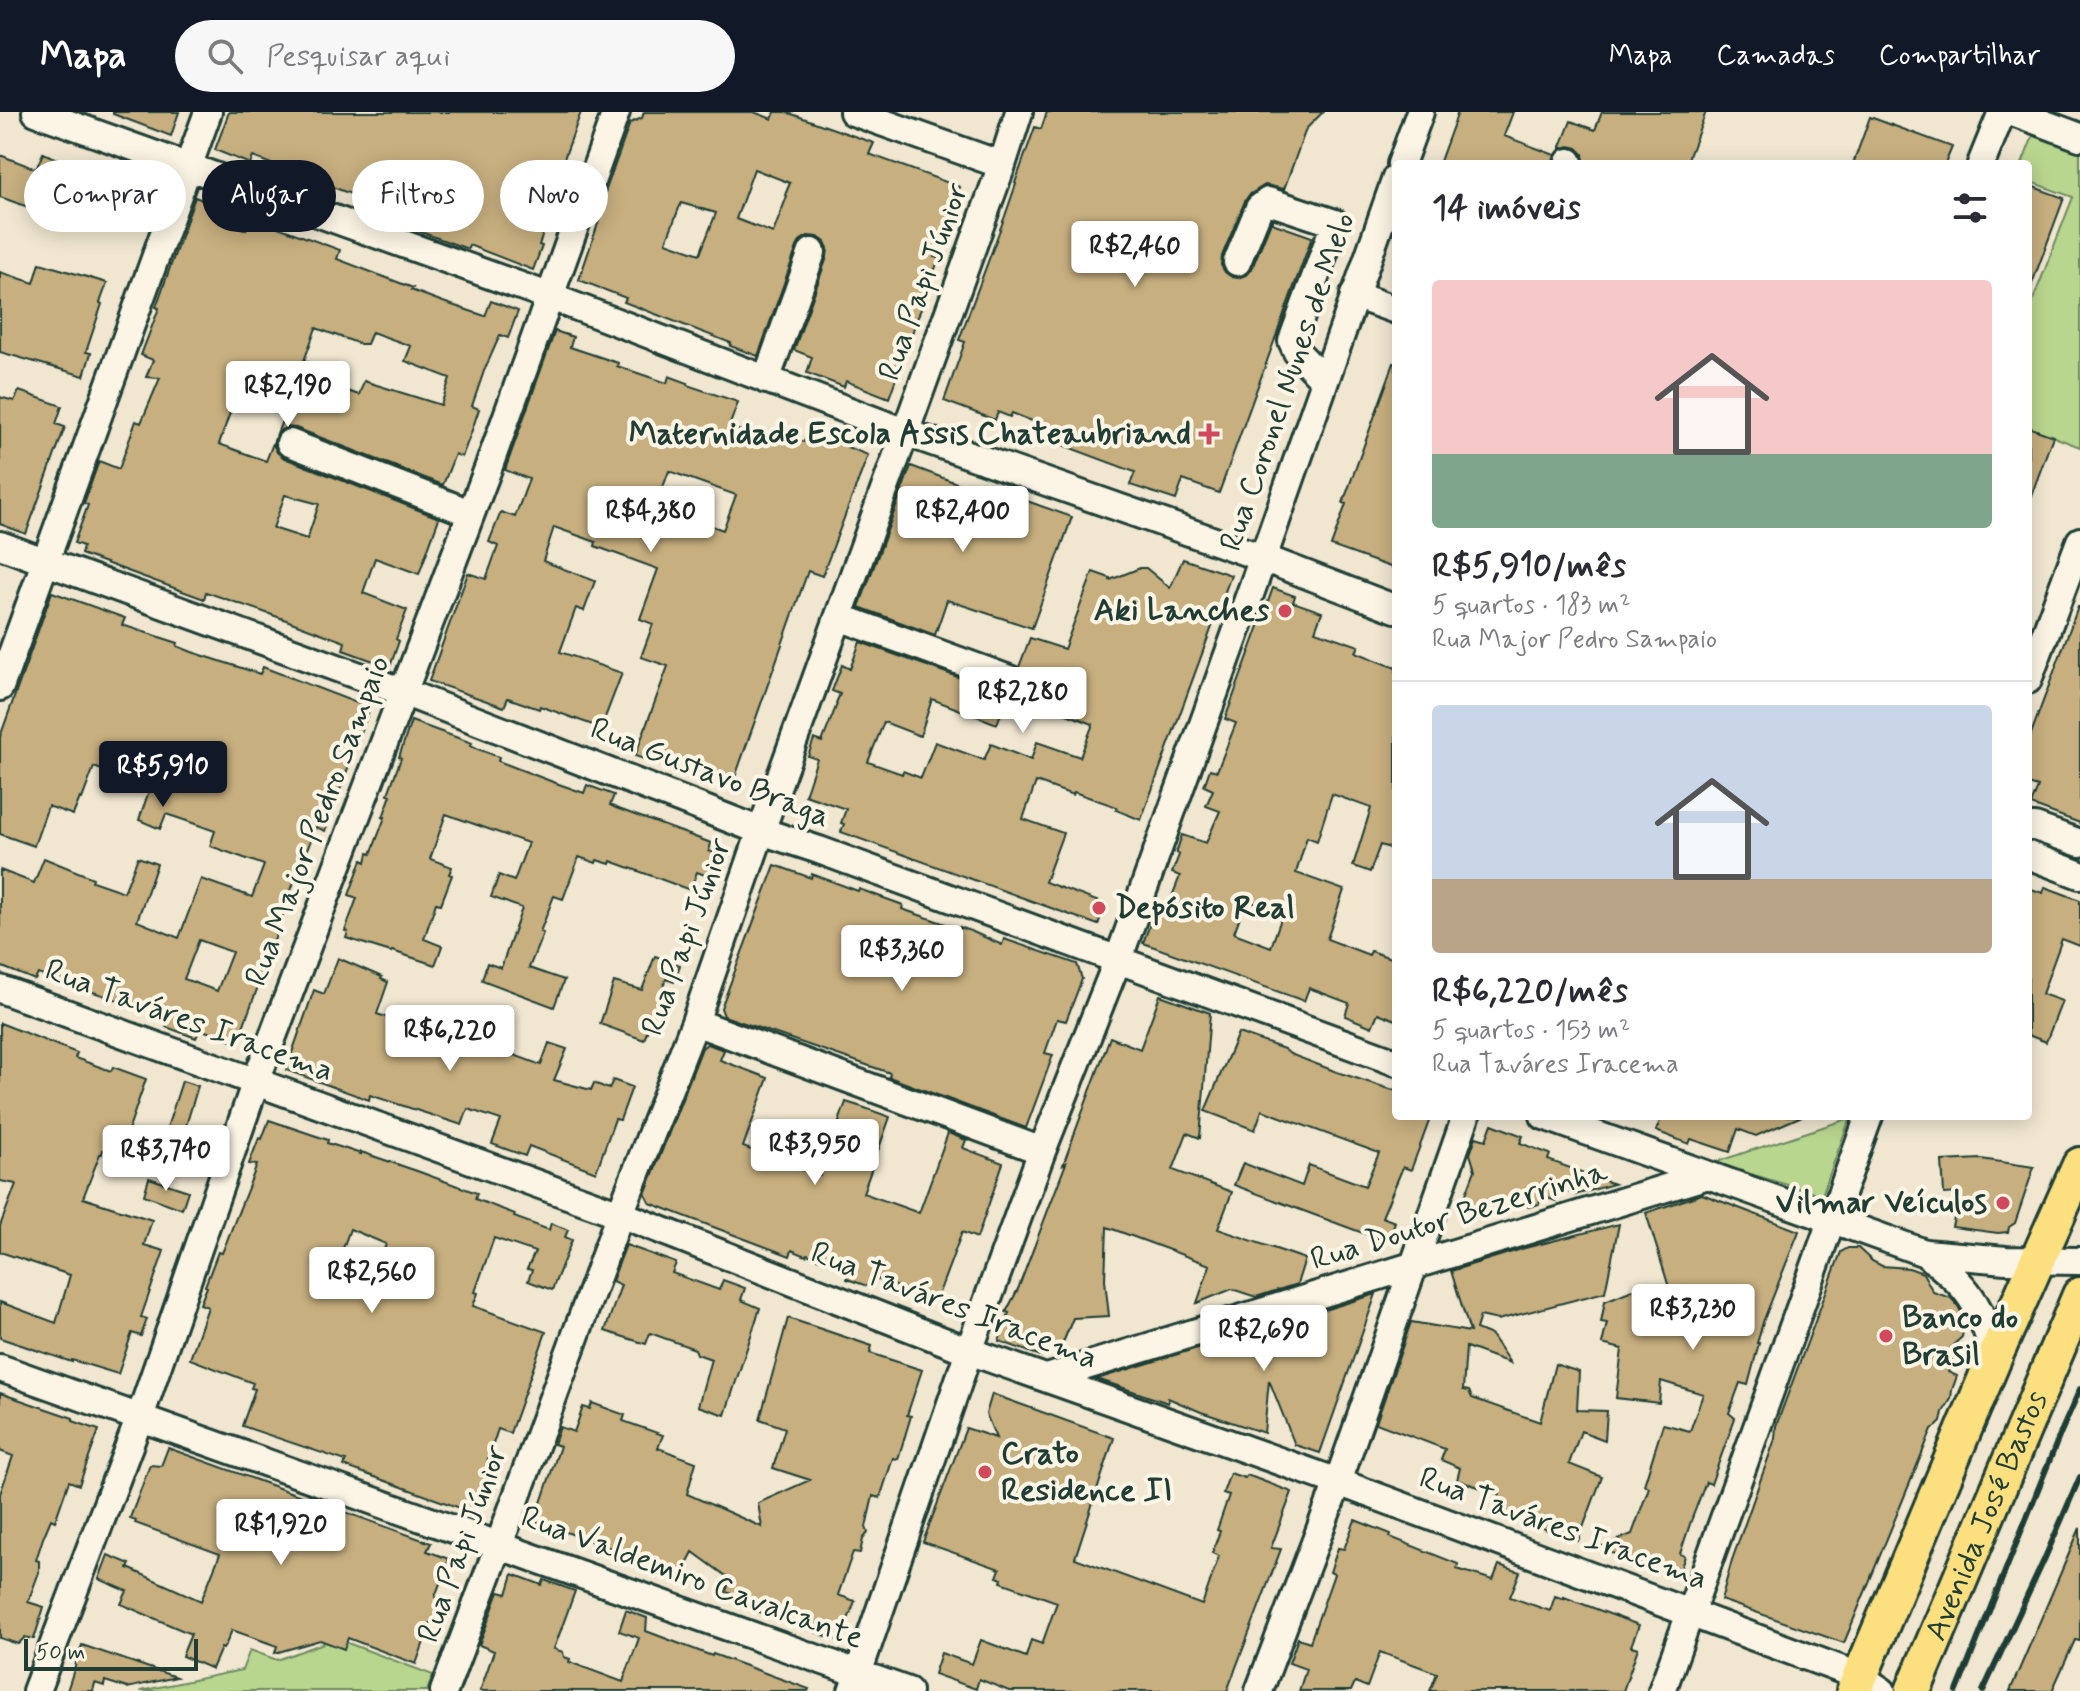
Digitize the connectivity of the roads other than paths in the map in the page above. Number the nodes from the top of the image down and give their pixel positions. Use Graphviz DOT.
graph roads {
  1 [pos="36,112"];
  2 [pos="208,112"];
  3 [pos="616,112"];
  4 [pos="853,112"];
  5 [pos="1019,112"];
  6 [pos="1420,112"];
  7 [pos="2002,112"];
  8 [pos="2013,112"];
  9 [pos="2080,137"];
  10 [pos="167,160"];
  11 [pos="1402,160"];
  12 [pos="1983,160"];
  13 [pos="1002,165"];
  14 [pos="186,167"];
  15 [pos="1392,189"];
  16 [pos="1335,223"];
  17 [pos="163,232"];
  18 [pos="1374,239"];
  19 [pos="812,252"];
  20 [pos="1237,262"];
  21 [pos="1354,295"];
  22 [pos="551,297"];
  23 [pos="1392,309"];
  24 [pos="766,380"];
  25 [pos="1324,380"];
  26 [pos="907,433"];
  27 [pos="290,443"];
  28 [pos="470,513"];
  29 [pos="0,545"];
  30 [pos="2078,552"];
  31 [pos="1263,558"];
  32 [pos="46,562"];
  33 [pos="1392,607"];
  34 [pos="839,617"];
  35 [pos="2032,670"];
  36 [pos="1009,679"];
  37 [pos="0,687"];
  38 [pos="403,692"];
  39 [pos="2032,827"];
  40 [pos="761,831"];
  41 [pos="2080,843"];
  42 [pos="2032,857"];
  43 [pos="2080,875"];
  44 [pos="1117,960"];
  45 [pos="0,989"];
  46 [pos="695,1022"];
  47 [pos="1392,1061"];
  48 [pos="256,1081"];
  49 [pos="1465,1120"];
  50 [pos="1555,1120"];
  51 [pos="1868,1120"];
  52 [pos="1042,1151"];
  53 [pos="2080,1165"];
  54 [pos="1708,1175"];
  55 [pos="620,1214"];
  56 [pos="1832,1221"];
  57 [pos="1925,1253"];
  58 [pos="2036,1261"];
  59 [pos="2080,1261"];
  60 [pos="1415,1265"];
  61 [pos="2080,1295"];
  62 [pos="969,1351"];
  63 [pos="1995,1356"];
  64 [pos="0,1368"];
  65 [pos="1047,1378"];
  66 [pos="140,1417"];
  67 [pos="1338,1482"];
  68 [pos="499,1545"];
  69 [pos="1692,1613"];
  70 [pos="856,1682"];
  71 [pos="1866,1686"];
  72 [pos="36,1691"];
  73 [pos="444,1691"];
  74 [pos="908,1691"];
  75 [pos="1259,1691"];
  76 [pos="1662,1691"];
  77 [pos="1913,1691"];
  1 -- 10 [label="street"];
  2 -- 14 [label="street"];
  3 -- 22 [label="street, Rua Major Pedro Sampaio"];
  4 -- 13 [label="street"];
  5 -- 13 [label="street, Rua Papi Júnior"];
  6 -- 11 [label="street"];
  7 -- 12 [label="street"];
  8 -- 9 [label="street"];
  13 -- 26 [label="street, Rua Papi Júnior"];
  14 -- 22 [label="street"];
  15 -- 18 [label="street, Rua Coronel Nunes de Melo"];
  16 -- 18 [label="street"];
  16 -- 20 [label="street"];
  16 -- 25 [label="street"];
  17 -- 32 [label="street"];
  18 -- 21 [label="street, Rua Coronel Nunes de Melo"];
  19 -- 24 [label="street"];
  21 -- 23 [label="street"];
  21 -- 25 [label="street, Rua Coronel Nunes de Melo"];
  22 -- 24 [label="street"];
  22 -- 28 [label="street, Rua Major Pedro Sampaio"];
  24 -- 26 [label="street"];
  25 -- 31 [label="street, Rua Coronel Nunes de Melo"];
  26 -- 31 [label="street"];
  26 -- 34 [label="street, Rua Papi Júnior"];
  27 -- 28 [label="street"];
  28 -- 38 [label="street, Rua Major Pedro Sampaio"];
  29 -- 32 [label="street, Rua Gustavo Braga"];
  30 -- 35 [label="street"];
  31 -- 33 [label="street"];
  31 -- 44 [label="street, Rua Coronel Nunes de Melo"];
  32 -- 37 [label="street"];
  32 -- 38 [label="street, Rua Gustavo Braga"];
  34 -- 36 [label="street"];
  34 -- 40 [label="street, Rua Papi Júnior"];
  38 -- 40 [label="street, Rua Gustavo Braga"];
  38 -- 48 [label="street, Rua Major Pedro Sampaio"];
  39 -- 41 [label="street"];
  40 -- 44 [label="street, Rua Gustavo Braga"];
  40 -- 46 [label="street, Rua Papi Júnior"];
  42 -- 43 [label="street"];
  44 -- 47 [label="street, Rua Gustavo Braga"];
  44 -- 52 [label="street, Rua Coronel Nunes de Melo"];
  45 -- 48 [label="street, Rua Taváres Iracema"];
  46 -- 52 [label="street"];
  46 -- 55 [label="street, Rua Papi Júnior"];
  48 -- 55 [label="street, Rua Taváres Iracema"];
  48 -- 66 [label="street, Rua Major Pedro Sampaio"];
  49 -- 60 [label="street"];
  50 -- 54 [label="street"];
  51 -- 56 [label="street"];
  52 -- 62 [label="street, Rua Coronel Nunes de Melo"];
  53 -- 58 [label="main road, Avenida José Bastos"];
  54 -- 56 [label="street"];
  54 -- 60 [label="street, Rua Doutor Bezerrinha"];
  55 -- 62 [label="street, Rua Taváres Iracema"];
  55 -- 68 [label="street, Rua Papi Júnior"];
  56 -- 57 [label="street"];
  56 -- 69 [label="street"];
  57 -- 58 [label="street"];
  57 -- 63 [label="street"];
  58 -- 59 [label="street"];
  58 -- 63 [label="main road, Avenida José Bastos"];
  60 -- 65 [label="street, Rua Doutor Bezerrinha"];
  60 -- 67 [label="street"];
  61 -- 77 [label="main road, Avenida José Bastos"];
  62 -- 65 [label="street, Rua Taváres Iracema"];
  62 -- 70 [label="street, Rua Coronel Nunes de Melo"];
  63 -- 71 [label="main road, Avenida José Bastos"];
  64 -- 66 [label="street, Rua Valdemiro Cavalcante"];
  65 -- 67 [label="street, Rua Taváres Iracema"];
  66 -- 68 [label="street, Rua Valdemiro Cavalcante"];
  66 -- 72 [label="street, Rua Major Pedro Sampaio"];
  67 -- 69 [label="street, Rua Taváres Iracema"];
  67 -- 75 [label="street"];
  68 -- 70 [label="street, Rua Valdemiro Cavalcante"];
  68 -- 73 [label="street, Rua Papi Júnior"];
  69 -- 71 [label="street, Rua Taváres Iracema"];
  69 -- 76 [label="street"];
  70 -- 74 [label="street, Rua Valdemiro Cavalcante"];
}
